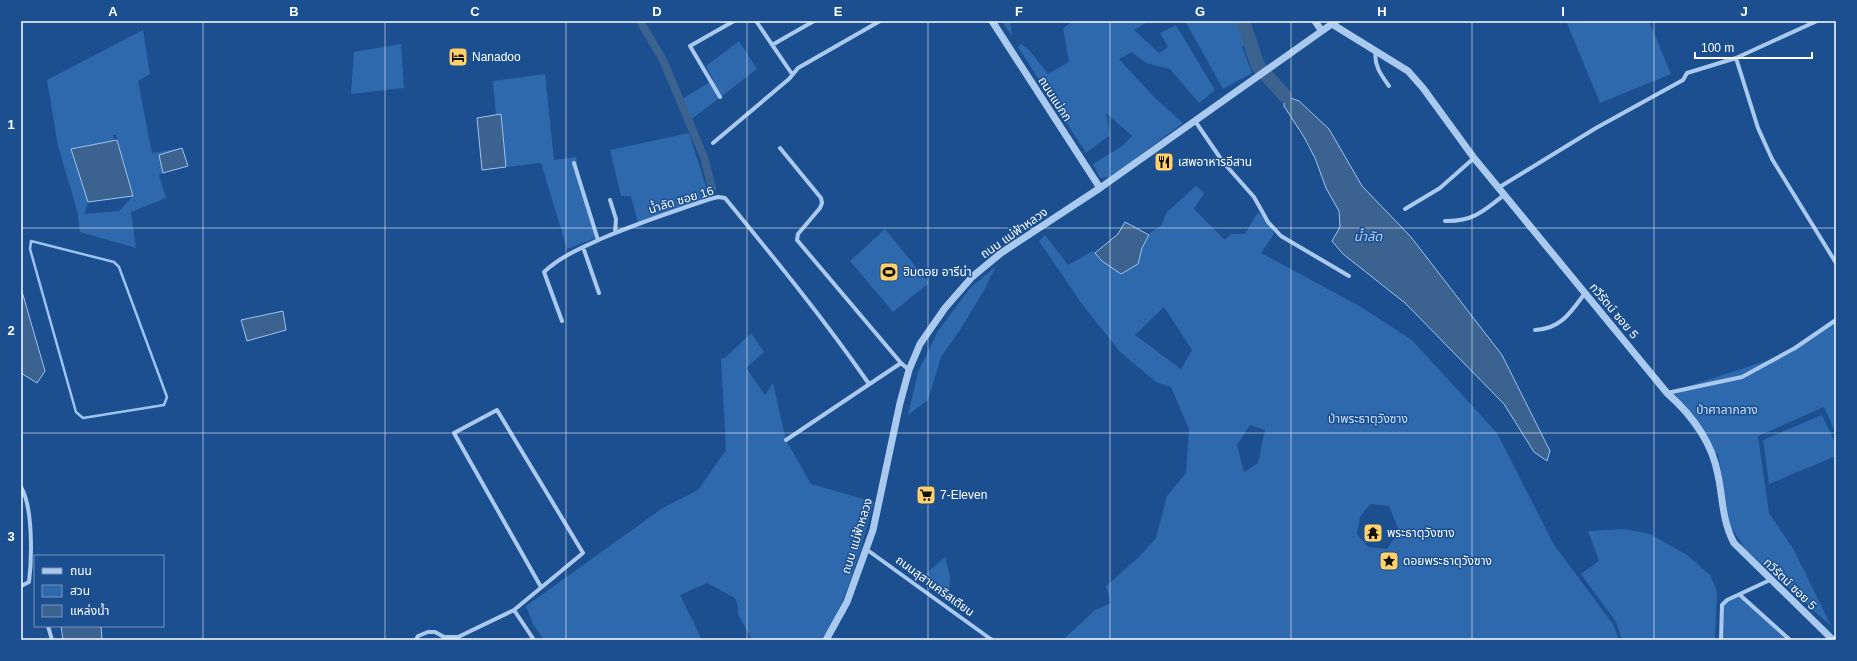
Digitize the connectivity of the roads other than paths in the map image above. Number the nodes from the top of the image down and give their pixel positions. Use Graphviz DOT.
graph roads {
  1 [pos="734,21"];
  2 [pos="756,21"];
  3 [pos="814,21"];
  4 [pos="880,21"];
  5 [pos="992,21"];
  6 [pos="1315,21"];
  7 [pos="1817,21"];
  8 [pos="1334,22"];
  9 [pos="1322,30"];
  10 [pos="772,45"];
  11 [pos="1376,51"];
  12 [pos="1736,58"];
  13 [pos="792,74"];
  14 [pos="1389,86"];
  15 [pos="720,97"];
  16 [pos="1195,121"];
  17 [pos="713,143"];
  18 [pos="780,148"];
  19 [pos="1474,158"];
  20 [pos="574,164"];
  21 [pos="1100,188"];
  22 [pos="1498,188"];
  23 [pos="1504,196"];
  24 [pos="610,200"];
  25 [pos="1405,209"];
  26 [pos="1445,221"];
  27 [pos="615,233"];
  28 [pos="598,240"];
  29 [pos="583,247"];
  30 [pos="1836,263"];
  31 [pos="1349,276"];
  32 [pos="599,293"];
  33 [pos="1585,293"];
  34 [pos="1836,320"];
  35 [pos="562,321"];
  36 [pos="1536,330"];
  37 [pos="901,363"];
  38 [pos="909,370"];
  39 [pos="869,384"];
  40 [pos="1667,393"];
  41 [pos="786,440"];
  42 [pos="21,487"];
  43 [pos="866,549"];
  44 [pos="1770,580"];
  45 [pos="30,582"];
  46 [pos="34,583"];
  47 [pos="21,586"];
  48 [pos="541,587"];
  49 [pos="1740,595"];
  50 [pos="514,610"];
  51 [pos="48,627"];
  52 [pos="52,640"];
  53 [pos="416,640"];
  54 [pos="534,640"];
  55 [pos="826,640"];
  56 [pos="992,640"];
  57 [pos="1721,640"];
  58 [pos="1790,640"];
  59 [pos="1833,640"];
  1 -- 15 [label="street"];
  2 -- 10 [label="street"];
  3 -- 10 [label="street"];
  4 -- 13 [label="street"];
  5 -- 21 [label="street, ถนนแม่กก"];
  6 -- 9 [label="street"];
  7 -- 12 [label="street"];
  8 -- 9 [label="street, ถนน แม่ฟ้าหลวง"];
  8 -- 11 [label="street, ทวีรัตน์ ซอย 5"];
  9 -- 16 [label="street, ถนน แม่ฟ้าหลวง"];
  10 -- 13 [label="street"];
  11 -- 14 [label="street"];
  11 -- 19 [label="street, ทวีรัตน์ ซอย 5"];
  12 -- 22 [label="street"];
  12 -- 30 [label="street"];
  13 -- 17 [label="street"];
  16 -- 21 [label="street, ถนน แม่ฟ้าหลวง"];
  16 -- 31 [label="street"];
  18 -- 37 [label="street"];
  19 -- 22 [label="street, ทวีรัตน์ ซอย 5"];
  19 -- 25 [label="street"];
  20 -- 28 [label="street"];
  21 -- 38 [label="street, ถนน แม่ฟ้าหลวง"];
  22 -- 23 [label="street, ทวีรัตน์ ซอย 5"];
  23 -- 26 [label="street"];
  23 -- 33 [label="street, ทวีรัตน์ ซอย 5"];
  24 -- 27 [label="street"];
  27 -- 28 [label="street, น้ำลัด ซอย 16"];
  27 -- 39 [label="street, น้ำลัด ซอย 16"];
  28 -- 29 [label="street, น้ำลัด ซอย 16"];
  29 -- 32 [label="street"];
  29 -- 35 [label="street, น้ำลัด ซอย 16"];
  33 -- 36 [label="street"];
  33 -- 40 [label="street, ทวีรัตน์ ซอย 5"];
  34 -- 40 [label="street"];
  37 -- 38 [label="street"];
  37 -- 39 [label="street"];
  38 -- 43 [label="street, ถนน แม่ฟ้าหลวง"];
  39 -- 41 [label="street"];
  40 -- 44 [label="street, ทวีรัตน์ ซอย 5"];
  42 -- 45 [label="street"];
  43 -- 55 [label="street, ถนน แม่ฟ้าหลวง"];
  43 -- 56 [label="street, ถนนสุสานคริสเตียน"];
  44 -- 49 [label="street"];
  44 -- 59 [label="street, ทวีรัตน์ ซอย 5"];
  45 -- 46 [label="street"];
  45 -- 47 [label="street"];
  48 -- 48 [label="street"];
  48 -- 50 [label="street"];
  49 -- 57 [label="street"];
  49 -- 58 [label="street"];
  50 -- 53 [label="street"];
  50 -- 54 [label="street"];
  51 -- 52 [label="street"];
}
